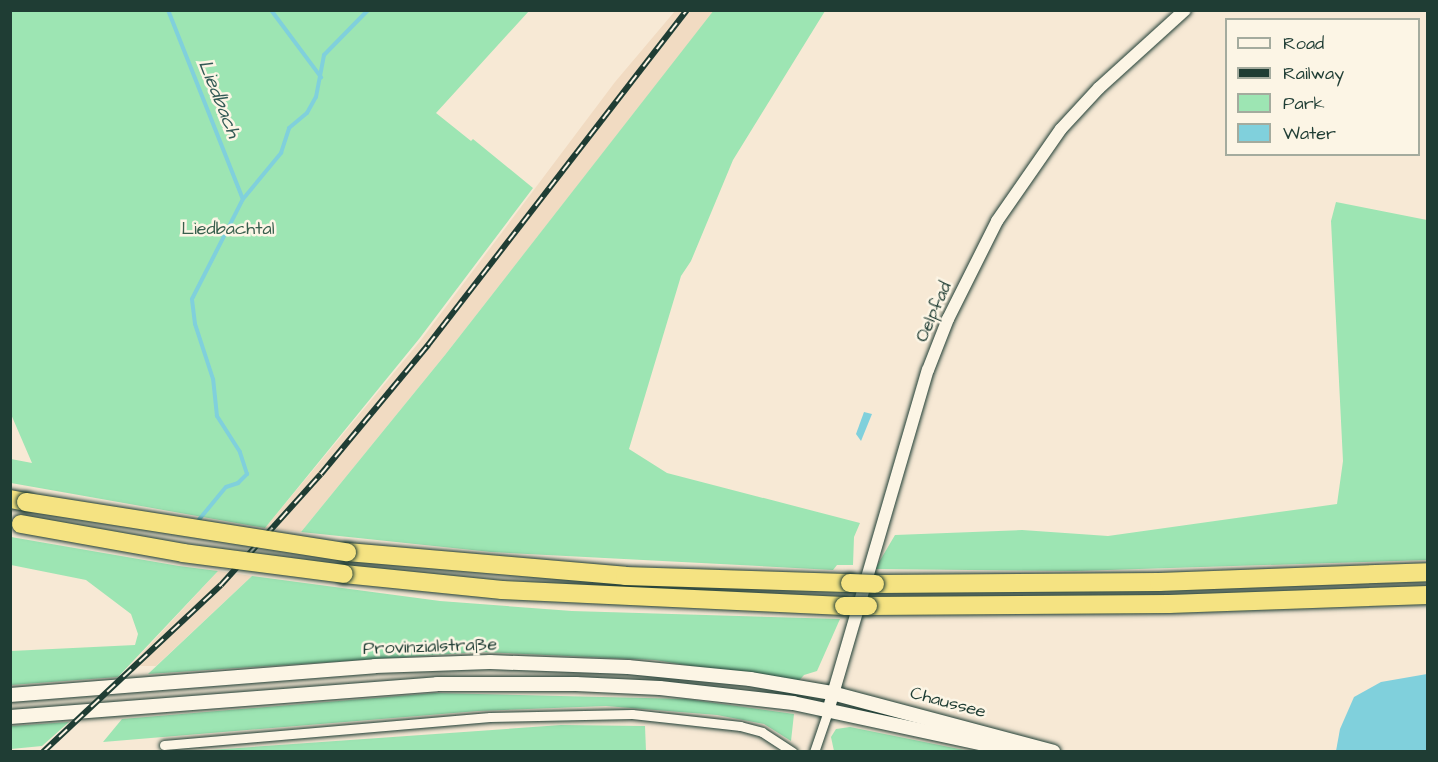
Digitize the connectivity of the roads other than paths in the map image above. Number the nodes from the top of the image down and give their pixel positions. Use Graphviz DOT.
graph roads {
  1 [pos="1185,10"];
  2 [pos="18,500"];
  3 [pos="16,523"];
  4 [pos="1428,572"];
  5 [pos="1428,595"];
  6 [pos="832,693"];
  7 [pos="10,695"];
  8 [pos="828,711"];
  9 [pos="10,717"];
  10 [pos="164,745"];
  11 [pos="793,752"];
  12 [pos="814,752"];
  13 [pos="1022,752"];
  14 [pos="1053,752"];
  1 -- 6 [label="street, Oelpfad"];
  2 -- 4 [label="highway, bridge"];
  3 -- 5 [label="highway, bridge"];
  6 -- 7 [label="main road, Provinzialstraße"];
  6 -- 8 [label="street"];
  6 -- 14 [label="main road, Chaussee"];
  8 -- 9 [label="main road, Provinzialstraße"];
  8 -- 12 [label="street"];
  8 -- 13 [label="main road, Chaussee"];
  10 -- 11 [label="street"];
}
